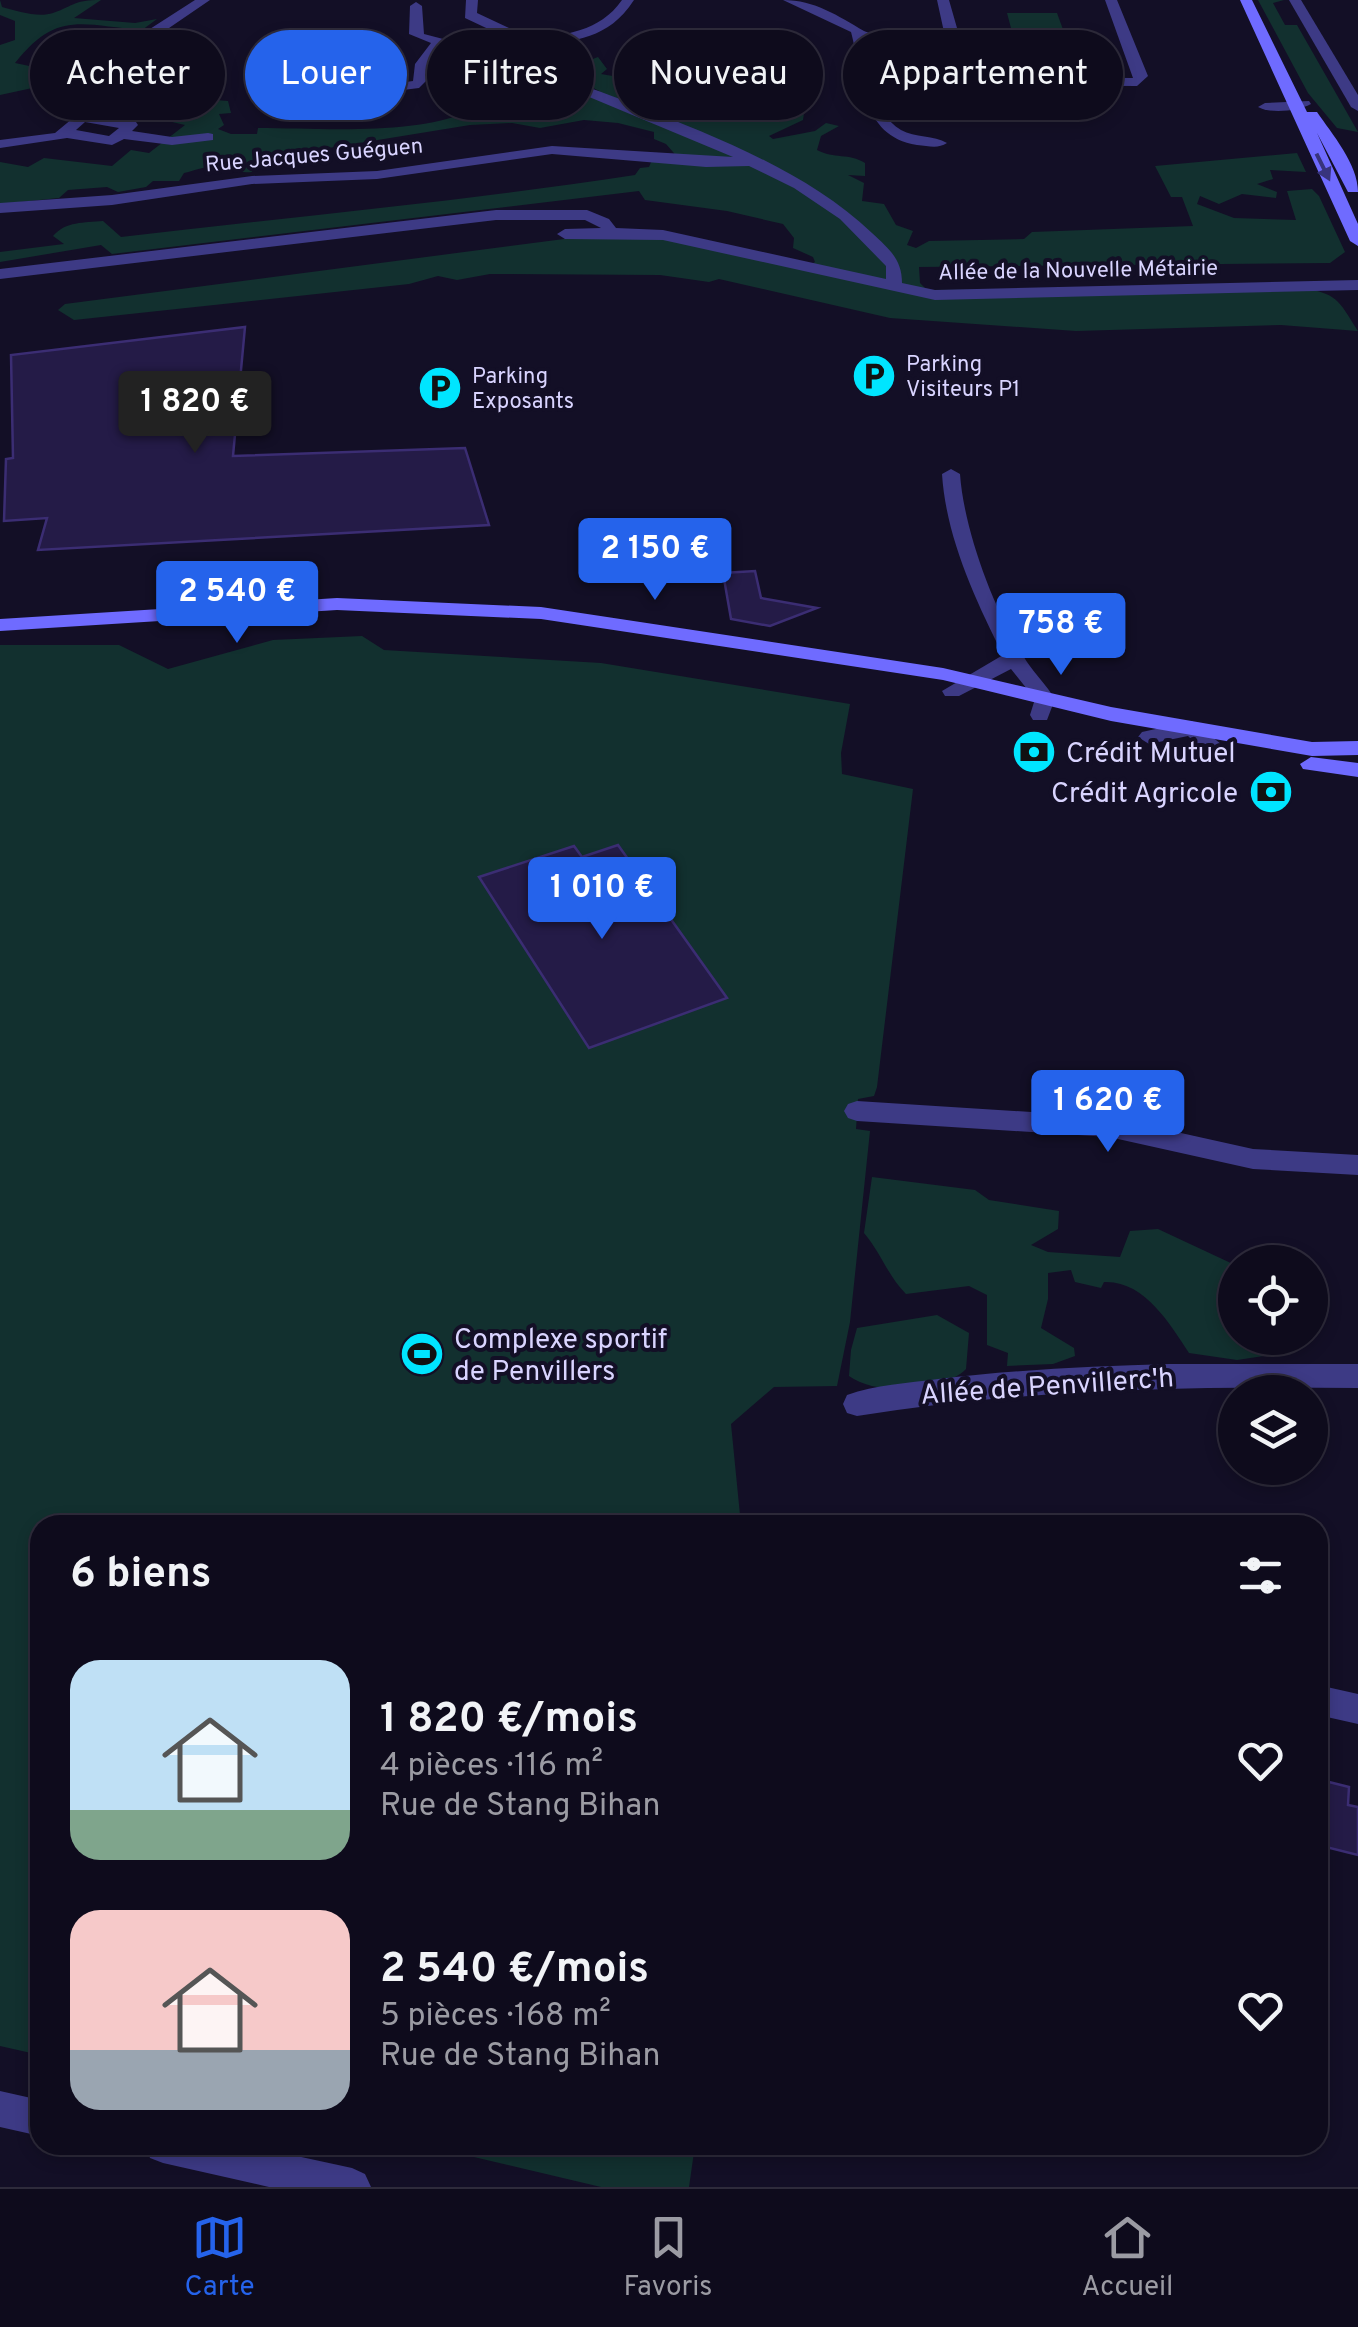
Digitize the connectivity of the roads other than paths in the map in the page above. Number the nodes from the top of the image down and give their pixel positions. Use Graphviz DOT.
graph roads {
  1 [pos="204,0"];
  2 [pos="472,0"];
  3 [pos="628,0"];
  4 [pos="789,0"];
  5 [pos="842,0"];
  6 [pos="943,0"];
  7 [pos="1111,0"];
  8 [pos="1246,0"];
  9 [pos="1295,0"];
  10 [pos="416,6"];
  11 [pos="841,20"];
  12 [pos="158,30"];
  13 [pos="503,30"];
  14 [pos="855,30"];
  15 [pos="950,30"];
  16 [pos="1123,30"];
  17 [pos="1123,30"];
  18 [pos="594,32"];
  19 [pos="427,38"];
  20 [pos="427,57"];
  21 [pos="421,76"];
  22 [pos="427,76"];
  23 [pos="1123,81"];
  24 [pos="407,87"];
  25 [pos="594,96"];
  26 [pos="1298,100"];
  27 [pos="1357,105"];
  28 [pos="1265,107"];
  29 [pos="82,120"];
  30 [pos="96,120"];
  31 [pos="883,120"];
  32 [pos="64,134"];
  33 [pos="121,134"];
  34 [pos="208,136"];
  35 [pos="940,143"];
  36 [pos="0,144"];
  37 [pos="752,160"];
  38 [pos="1358,200"];
  39 [pos="0,208"];
  40 [pos="611,232"];
  41 [pos="566,234"];
  42 [pos="1356,234"];
  43 [pos="0,274"];
  44 [pos="1358,286"];
  45 [pos="894,287"];
  46 [pos="950,474"];
  47 [pos="164,619"];
  48 [pos="0,624"];
  49 [pos="0,633"];
  50 [pos="1013,657"];
  51 [pos="898,670"];
  52 [pos="974,681"];
  53 [pos="952,691"];
  54 [pos="1042,707"];
  55 [pos="1192,728"];
  56 [pos="1138,730"];
  57 [pos="1358,748"];
  58 [pos="1214,749"];
  59 [pos="1358,770"];
  60 [pos="857,1111"];
  61 [pos="1358,1165"];
  62 [pos="1358,1376"];
  63 [pos="857,1404"];
  64 [pos="1328,1702"];
  65 [pos="1358,1709"];
  66 [pos="0,2109"];
  67 [pos="30,2116"];
  68 [pos="208,2155"];
  69 [pos="352,2187"];
  1 -- 12 [label="street"];
  2 -- 13 [label="street"];
  3 -- 18 [label="street"];
  4 -- 11 [label="street"];
  5 -- 11 [label="street"];
  6 -- 15 [label="street"];
  7 -- 16 [label="street"];
  8 -- 26 [label="street"];
  9 -- 27 [label="street"];
  10 -- 19 [label="street"];
  11 -- 14 [label="street"];
  17 -- 23 [label="street"];
  20 -- 21 [label="street"];
  21 -- 22 [label="street"];
  21 -- 24 [label="street"];
  25 -- 37 [label="street"];
  26 -- 28 [label="street"];
  26 -- 38 [label="street"];
  26 -- 42 [label="street, one-way"];
  29 -- 32 [label="street"];
  30 -- 33 [label="street"];
  31 -- 35 [label="street"];
  32 -- 33 [label="street"];
  32 -- 36 [label="street"];
  33 -- 34 [label="street"];
  37 -- 39 [label="street, Rue Jacques Guéguen"];
  37 -- 45 [label="street"];
  40 -- 41 [label="street, Allée de la Nouvelle Métairie"];
  40 -- 43 [label="street"];
  40 -- 45 [label="street, Allée de la Nouvelle Métairie"];
  44 -- 45 [label="street, Allée de la Nouvelle Métairie"];
  46 -- 50 [label="street"];
  47 -- 48 [label="street"];
  47 -- 49 [label="street"];
  47 -- 51 [label="street"];
  50 -- 52 [label="street"];
  50 -- 54 [label="street"];
  51 -- 52 [label="street"];
  51 -- 53 [label="street"];
  52 -- 53 [label="street"];
  52 -- 54 [label="street"];
  53 -- 54 [label="street"];
  54 -- 56 [label="street"];
  55 -- 56 [label="street"];
  55 -- 57 [label="street"];
  55 -- 58 [label="street"];
  56 -- 58 [label="street"];
  58 -- 59 [label="street"];
  60 -- 61 [label="street"];
  62 -- 63 [label="street, Allée de Penvillerc'h"];
  64 -- 65 [label="street"];
  66 -- 67 [label="street"];
  68 -- 69 [label="street"];
}
